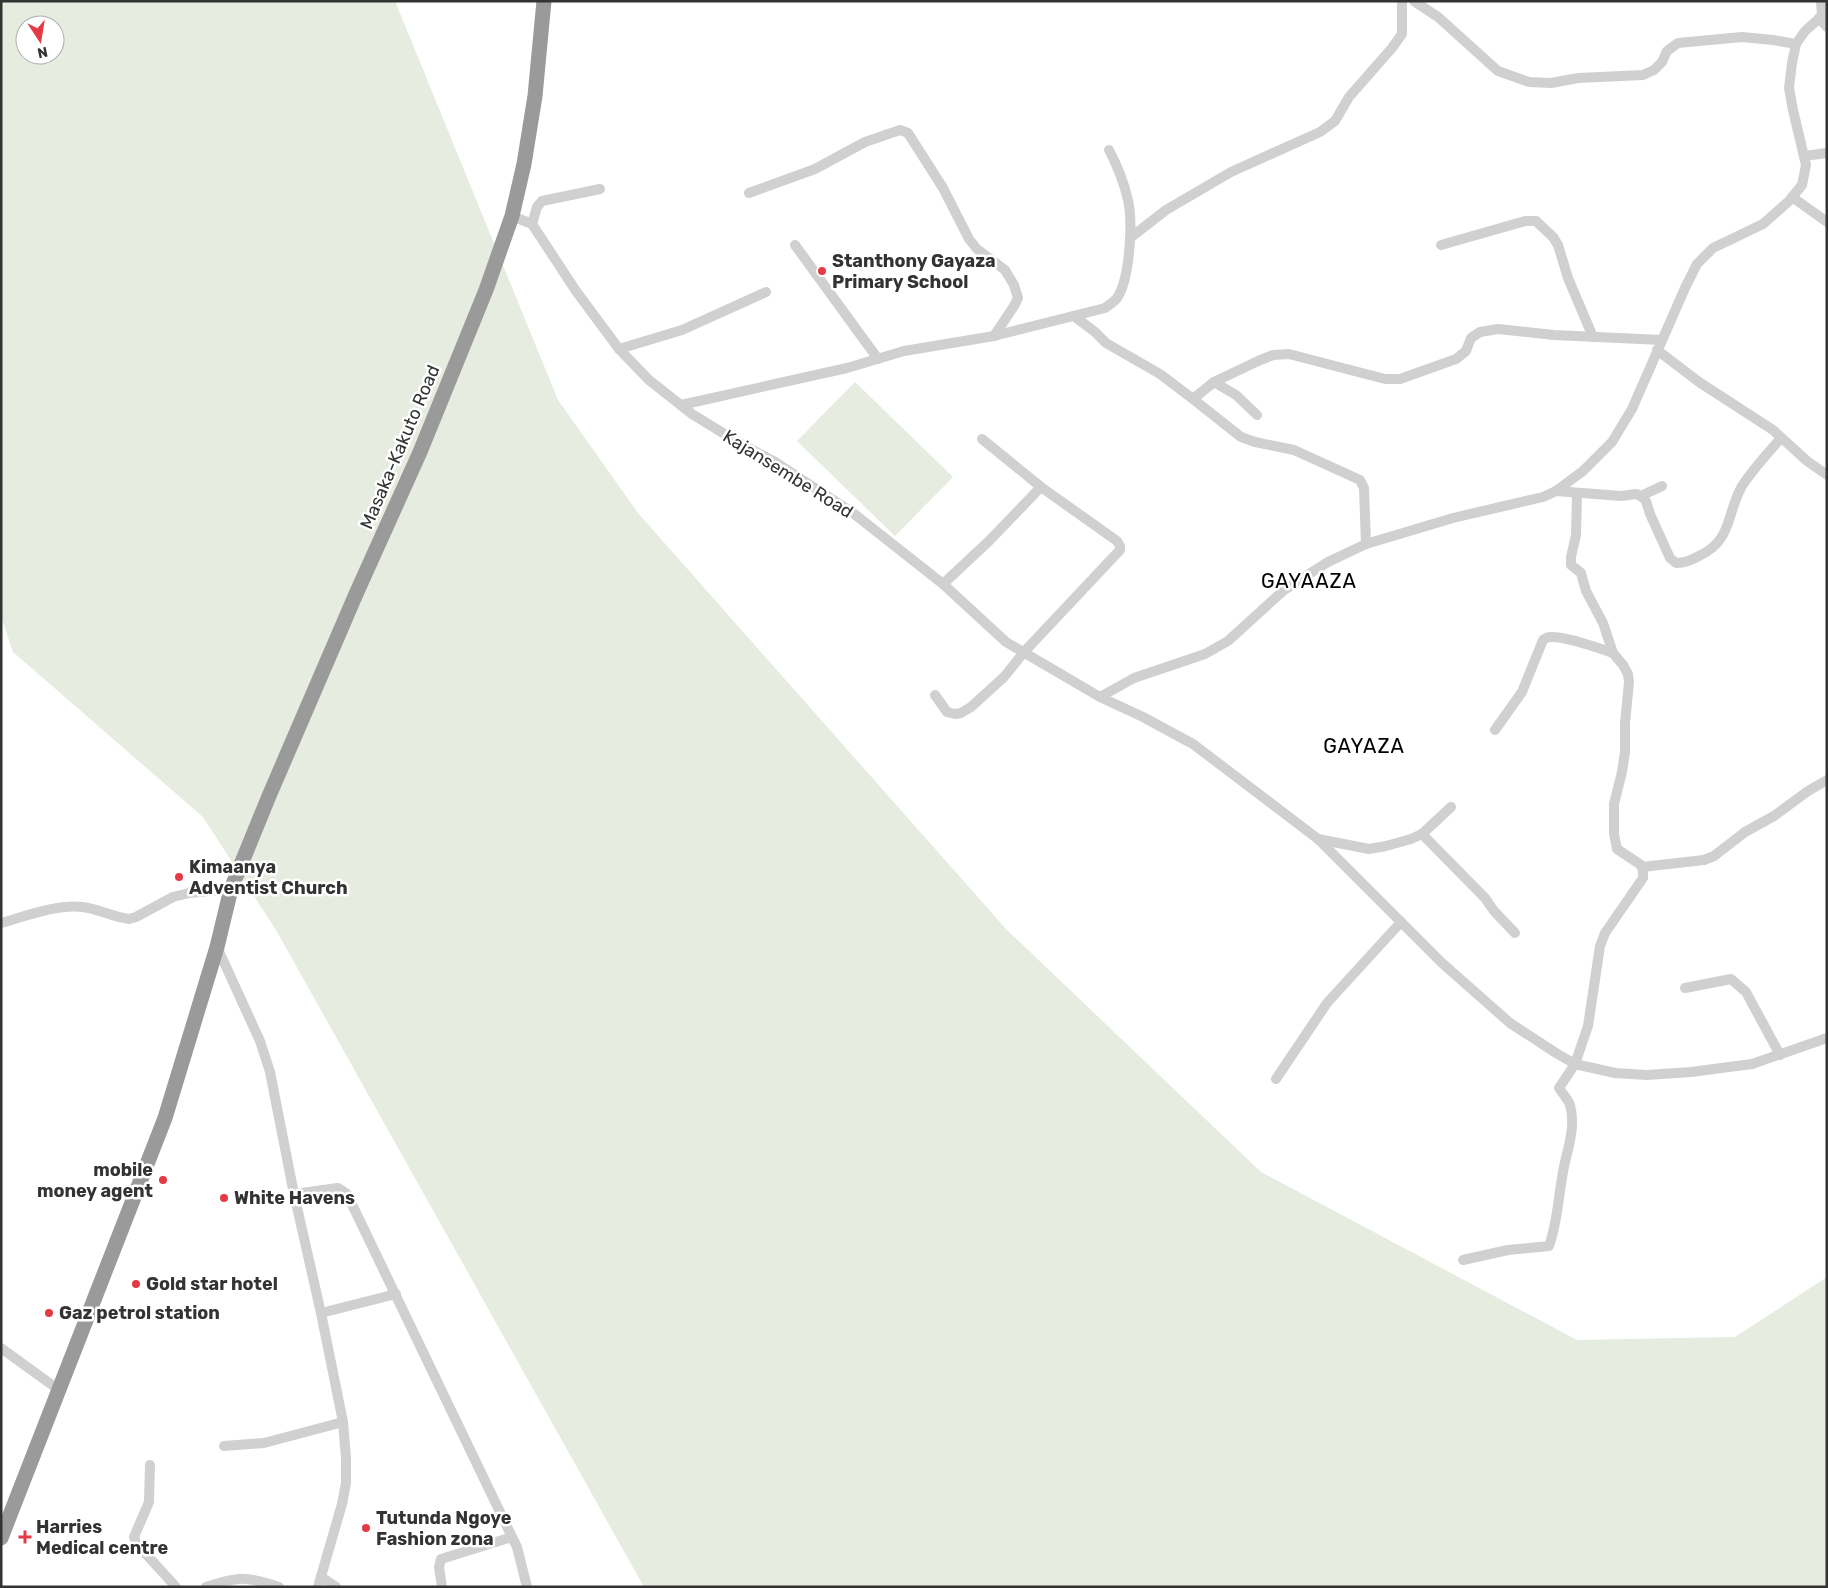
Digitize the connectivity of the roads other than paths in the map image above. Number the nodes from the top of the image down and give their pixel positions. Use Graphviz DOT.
graph roads {
  1 [pos="544,1"];
  2 [pos="1402,1"];
  3 [pos="1414,1"];
  4 [pos="1822,1"];
  5 [pos="1819,18"];
  6 [pos="1827,27"];
  7 [pos="1796,44"];
  8 [pos="1109,150"];
  9 [pos="1827,153"];
  10 [pos="1804,156"];
  11 [pos="600,190"];
  12 [pos="749,193"];
  13 [pos="1792,198"];
  14 [pos="512,216"];
  15 [pos="1827,222"];
  16 [pos="532,224"];
  17 [pos="1130,238"];
  18 [pos="795,245"];
  19 [pos="1441,246"];
  20 [pos="766,292"];
  21 [pos="1074,316"];
  22 [pos="994,336"];
  23 [pos="1593,337"];
  24 [pos="1662,340"];
  25 [pos="619,349"];
  26 [pos="1657,350"];
  27 [pos="878,359"];
  28 [pos="1214,382"];
  29 [pos="1193,399"];
  30 [pos="681,405"];
  31 [pos="1256,415"];
  32 [pos="1781,438"];
  33 [pos="982,439"];
  34 [pos="1827,475"];
  35 [pos="1662,486"];
  36 [pos="1041,487"];
  37 [pos="1556,492"];
  38 [pos="1577,494"];
  39 [pos="1641,496"];
  40 [pos="1366,544"];
  41 [pos="943,584"];
  42 [pos="1024,652"];
  43 [pos="1613,653"];
  44 [pos="935,695"];
  45 [pos="1100,697"];
  46 [pos="1495,730"];
  47 [pos="1827,780"];
  48 [pos="1451,807"];
  49 [pos="1422,834"];
  50 [pos="1318,839"];
  51 [pos="1642,867"];
  52 [pos="231,889"];
  53 [pos="1402,922"];
  54 [pos="1,923"];
  55 [pos="1515,933"];
  56 [pos="218,947"];
  57 [pos="1685,988"];
  58 [pos="1827,1038"];
  59 [pos="1780,1055"];
  60 [pos="1575,1064"];
  61 [pos="1276,1079"];
  62 [pos="294,1194"];
  63 [pos="1463,1260"];
  64 [pos="396,1294"];
  65 [pos="321,1313"];
  66 [pos="1,1348"];
  67 [pos="59,1390"];
  68 [pos="344,1422"];
  69 [pos="224,1446"];
  70 [pos="150,1465"];
  71 [pos="512,1537"];
  72 [pos="1,1538"];
  73 [pos="320,1582"];
  74 [pos="176,1587"];
  75 [pos="206,1587"];
  76 [pos="279,1587"];
  77 [pos="336,1587"];
  78 [pos="442,1587"];
  79 [pos="527,1587"];
  1 -- 14 [label="highway, Masaka-Kakuto Road"];
  2 -- 17 [label="street"];
  3 -- 7 [label="street"];
  4 -- 5 [label="street"];
  5 -- 6 [label="street"];
  5 -- 7 [label="street"];
  7 -- 10 [label="street"];
  8 -- 17 [label="street"];
  9 -- 10 [label="street"];
  10 -- 13 [label="street"];
  11 -- 16 [label="street"];
  12 -- 22 [label="street"];
  13 -- 15 [label="street"];
  13 -- 24 [label="street"];
  14 -- 16 [label="street"];
  14 -- 52 [label="highway, Masaka-Kakuto Road"];
  16 -- 25 [label="street, Kajansembe Road"];
  17 -- 21 [label="street"];
  18 -- 27 [label="street"];
  19 -- 23 [label="street"];
  20 -- 25 [label="street"];
  21 -- 22 [label="street"];
  21 -- 29 [label="street"];
  22 -- 27 [label="street"];
  23 -- 24 [label="street"];
  23 -- 28 [label="street"];
  24 -- 26 [label="street"];
  25 -- 30 [label="street, Kajansembe Road"];
  26 -- 32 [label="street"];
  26 -- 37 [label="street"];
  27 -- 30 [label="street"];
  28 -- 29 [label="street"];
  28 -- 31 [label="street"];
  29 -- 40 [label="street"];
  30 -- 41 [label="street, Kajansembe Road"];
  32 -- 34 [label="street"];
  32 -- 39 [label="street"];
  33 -- 36 [label="street"];
  35 -- 39 [label="street"];
  36 -- 41 [label="street"];
  36 -- 42 [label="street"];
  37 -- 38 [label="street"];
  37 -- 40 [label="street"];
  38 -- 39 [label="street"];
  38 -- 43 [label="street"];
  40 -- 45 [label="street"];
  41 -- 42 [label="street, Kajansembe Road"];
  42 -- 44 [label="street"];
  42 -- 45 [label="street, Kajansembe Road"];
  43 -- 46 [label="street"];
  43 -- 51 [label="street"];
  45 -- 50 [label="street, Kajansembe Road"];
  47 -- 51 [label="street"];
  48 -- 49 [label="street"];
  49 -- 50 [label="street"];
  49 -- 55 [label="street"];
  50 -- 53 [label="street, Kajansembe Road"];
  51 -- 60 [label="street"];
  52 -- 54 [label="street"];
  52 -- 56 [label="highway, Masaka-Kakuto Road"];
  53 -- 60 [label="street, Kajansembe Road"];
  53 -- 61 [label="street"];
  56 -- 62 [label="street"];
  56 -- 67 [label="highway, Masaka-Kakuto Road"];
  57 -- 59 [label="street"];
  58 -- 59 [label="street, Kajansembe Road"];
  59 -- 60 [label="street, Kajansembe Road"];
  60 -- 63 [label="street"];
  62 -- 64 [label="street"];
  62 -- 65 [label="street"];
  64 -- 65 [label="street"];
  64 -- 71 [label="street"];
  65 -- 68 [label="street"];
  66 -- 67 [label="street"];
  67 -- 72 [label="highway, Masaka-Kakuto Road"];
  68 -- 69 [label="street"];
  68 -- 73 [label="street"];
  70 -- 74 [label="street"];
  71 -- 78 [label="street"];
  71 -- 79 [label="street"];
  73 -- 77 [label="street"];
  75 -- 76 [label="street"];
}
